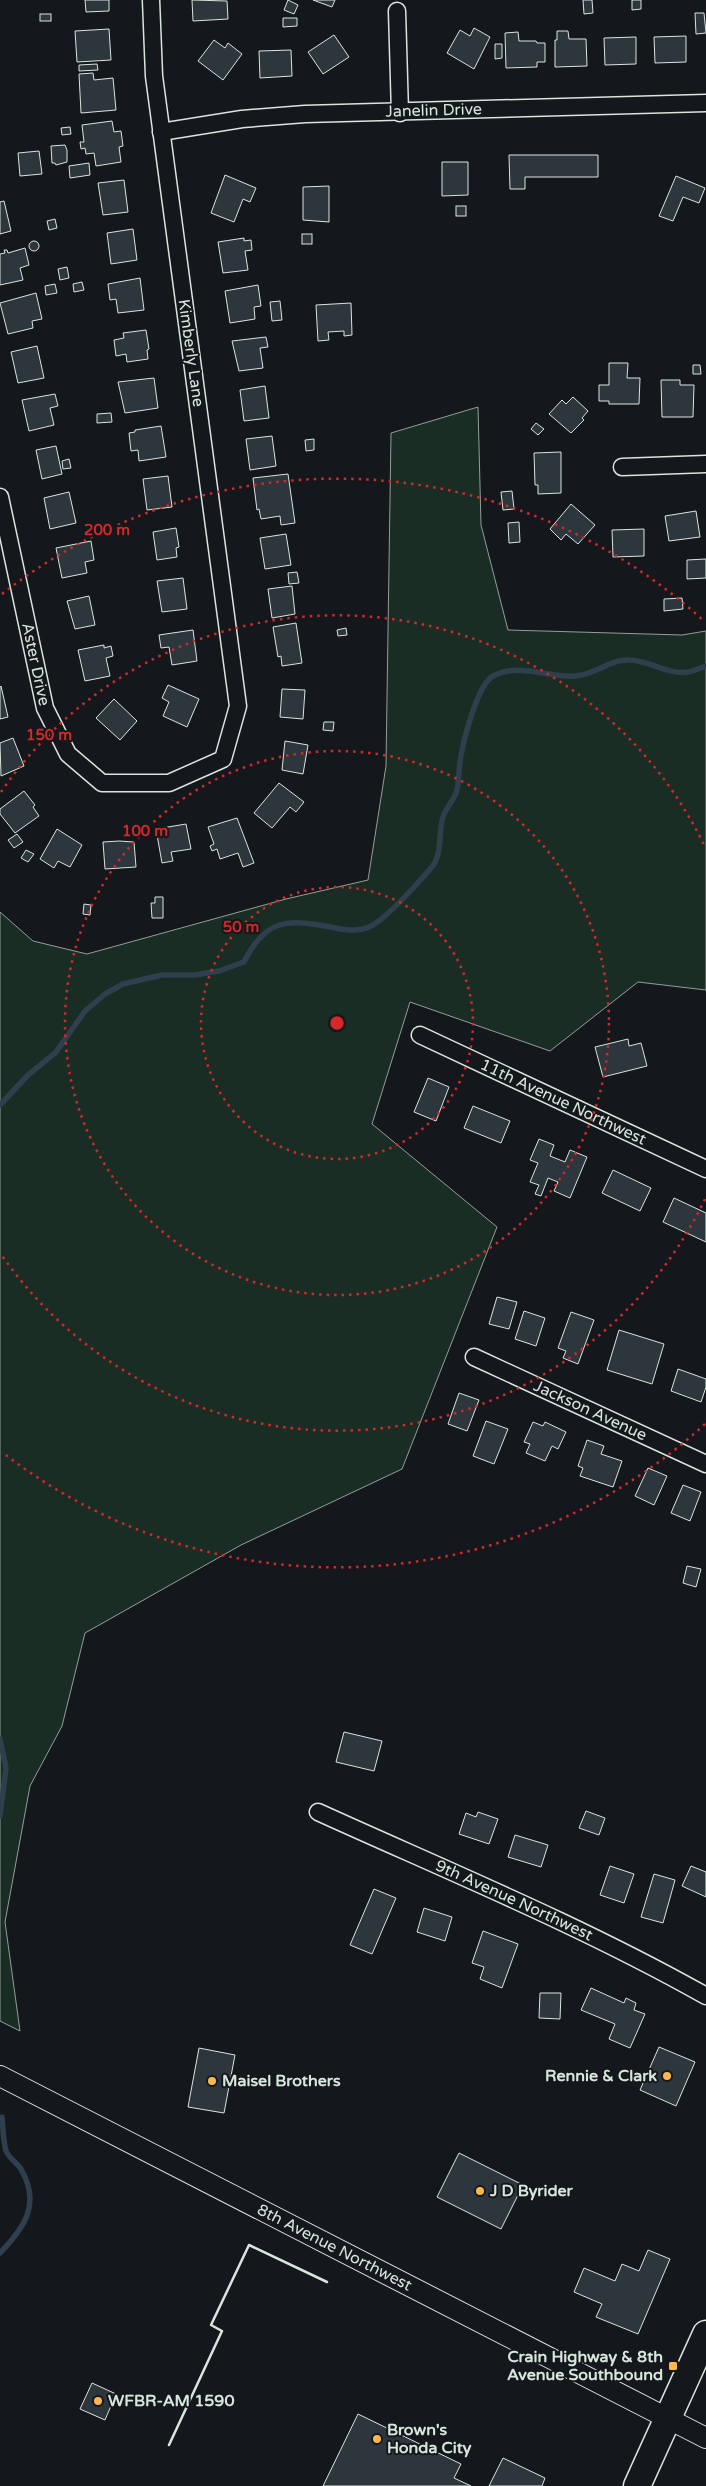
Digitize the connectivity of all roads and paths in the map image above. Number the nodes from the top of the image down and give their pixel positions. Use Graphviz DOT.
graph roads {
  1 [pos="151,0"];
  2 [pos="397,11"];
  3 [pos="706,103"];
  4 [pos="400,113"];
  5 [pos="161,132"];
  6 [pos="706,464"];
  7 [pos="622,467"];
  8 [pos="0,497"];
  9 [pos="238,706"];
  10 [pos="420,1035"];
  11 [pos="706,1169"];
  12 [pos="474,1357"];
  13 [pos="706,1464"];
  14 [pos="318,1812"];
  15 [pos="706,1996"];
  16 [pos="0,2076"];
  17 [pos="706,2334"];
  18 [pos="669,2420"];
  19 [pos="706,2438"];
  20 [pos="637,2486"];
  1 -- 5 [label="street, Kimberly Lane"];
  2 -- 4 [label="street"];
  3 -- 4 [label="street, Janelin Drive"];
  4 -- 5 [label="street, Janelin Drive"];
  5 -- 9 [label="street, Kimberly Lane"];
  6 -- 7 [label="street"];
  8 -- 9 [label="street, Aster Drive"];
  10 -- 11 [label="street, 11th Avenue Northwest"];
  12 -- 13 [label="street, Jackson Avenue"];
  14 -- 15 [label="street, 9th Avenue Northwest"];
  16 -- 18 [label="street, 8th Avenue Northwest"];
  17 -- 18 [label="main road"];
  18 -- 19 [label="street, 8th Avenue Northwest"];
  18 -- 20 [label="main road"];
}
